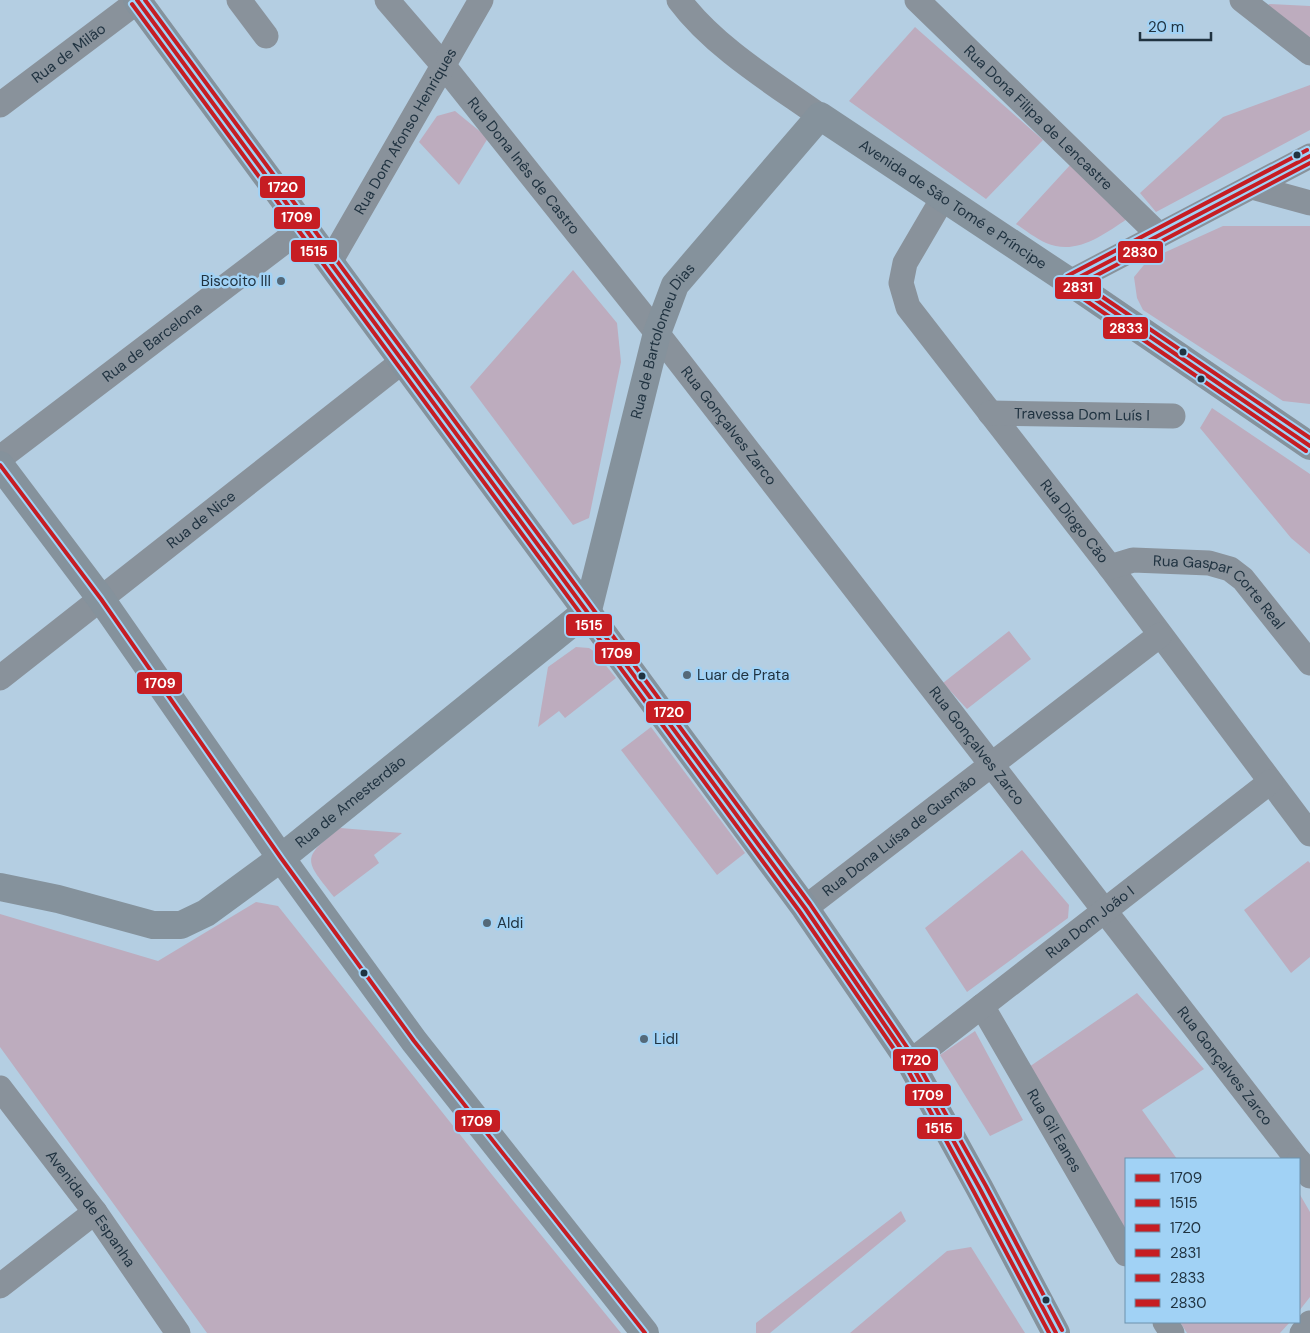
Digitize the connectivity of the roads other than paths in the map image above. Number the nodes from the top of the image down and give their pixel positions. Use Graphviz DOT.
graph roads {
  1 [pos="138,0"];
  2 [pos="239,0"];
  3 [pos="387,0"];
  4 [pos="481,0"];
  5 [pos="680,0"];
  6 [pos="917,0"];
  7 [pos="1242,0"];
  8 [pos="266,36"];
  9 [pos="1310,53"];
  10 [pos="444,65"];
  11 [pos="0,105"];
  12 [pos="820,116"];
  13 [pos="1310,156"];
  14 [pos="1252,186"];
  15 [pos="943,198"];
  16 [pos="1310,203"];
  17 [pos="305,226"];
  18 [pos="1159,235"];
  19 [pos="330,262"];
  20 [pos="1070,282"];
  21 [pos="657,334"];
  22 [pos="403,361"];
  23 [pos="990,413"];
  24 [pos="1174,416"];
  25 [pos="1304,436"];
  26 [pos="0,458"];
  27 [pos="0,465"];
  28 [pos="1110,567"];
  29 [pos="101,599"];
  30 [pos="588,610"];
  31 [pos="1160,635"];
  32 [pos="1310,662"];
  33 [pos="0,678"];
  34 [pos="990,765"];
  35 [pos="1270,782"];
  36 [pos="1310,834"];
  37 [pos="281,858"];
  38 [pos="0,887"];
  39 [pos="805,908"];
  40 [pos="1104,911"];
  41 [pos="982,1006"];
  42 [pos="910,1062"];
  43 [pos="0,1088"];
  44 [pos="1296,1158"];
  45 [pos="1300,1163"];
  46 [pos="1310,1176"];
  47 [pos="95,1212"];
  48 [pos="1125,1252"];
  49 [pos="0,1286"];
  50 [pos="1310,1323"];
  51 [pos="178,1333"];
  52 [pos="645,1333"];
  53 [pos="1056,1333"];
  54 [pos="1302,1333"];
  1 -- 11 [label="street, Rua de Milão"];
  1 -- 17 [label="main road"];
  2 -- 8 [label="street"];
  3 -- 10 [label="street, Rua Dona Inês de Castro"];
  4 -- 10 [label="street, Rua Dom Afonso Henriques"];
  5 -- 12 [label="street, Avenida de São Tomé e Príncipe"];
  6 -- 18 [label="street, Rua Dona Filipa de Lencastre"];
  7 -- 9 [label="street"];
  10 -- 19 [label="street, Rua Dom Afonso Henriques"];
  10 -- 21 [label="street, Rua Dona Inês de Castro"];
  12 -- 15 [label="main road, Avenida de São Tomé e Príncipe"];
  12 -- 21 [label="main road, Rua de Bartolomeu Dias"];
  13 -- 14 [label="street"];
  14 -- 16 [label="street"];
  14 -- 18 [label="street"];
  15 -- 20 [label="main road, Avenida de São Tomé e Príncipe"];
  15 -- 23 [label="street, Rua Diogo Cão"];
  17 -- 19 [label="main road"];
  17 -- 26 [label="street, Rua de Barcelona"];
  18 -- 20 [label="street"];
  19 -- 22 [label="main road"];
  20 -- 25 [label="main road, Avenida de São Tomé e Príncipe"];
  21 -- 30 [label="main road, Rua de Bartolomeu Dias"];
  21 -- 34 [label="street, Rua Gonçalves Zarco"];
  22 -- 29 [label="street, Rua de Nice"];
  22 -- 30 [label="main road"];
  23 -- 24 [label="street, Travessa Dom Luís I"];
  23 -- 28 [label="street, Rua Diogo Cão"];
  27 -- 29 [label="main road"];
  28 -- 31 [label="street, Rua Diogo Cão"];
  28 -- 32 [label="street, Rua Gaspar Corte Real"];
  29 -- 33 [label="street, Rua de Nice"];
  29 -- 37 [label="main road"];
  30 -- 37 [label="main road, Rua de Amesterdão"];
  30 -- 39 [label="main road"];
  31 -- 34 [label="street, Rua Dona Luísa de Gusmão"];
  31 -- 35 [label="street, Rua Diogo Cão"];
  34 -- 39 [label="street, Rua Dona Luísa de Gusmão"];
  34 -- 40 [label="street, Rua Gonçalves Zarco"];
  35 -- 36 [label="street, Rua Diogo Cão"];
  35 -- 40 [label="street, Rua Dom João I"];
  37 -- 38 [label="main road, Rua de Amesterdão"];
  37 -- 52 [label="main road"];
  39 -- 42 [label="main road"];
  40 -- 41 [label="street, Rua Dom João I"];
  40 -- 44 [label="street, Rua Gonçalves Zarco"];
  41 -- 42 [label="street, Rua Dom João I"];
  41 -- 48 [label="street, Rua Gil Eanes"];
  42 -- 53 [label="main road"];
  43 -- 47 [label="street, Avenida de Espanha"];
  45 -- 46 [label="street, Rua Gonçalves Zarco"];
  47 -- 49 [label="street"];
  47 -- 51 [label="street, Avenida de Espanha"];
  50 -- 54 [label="street"];
}
